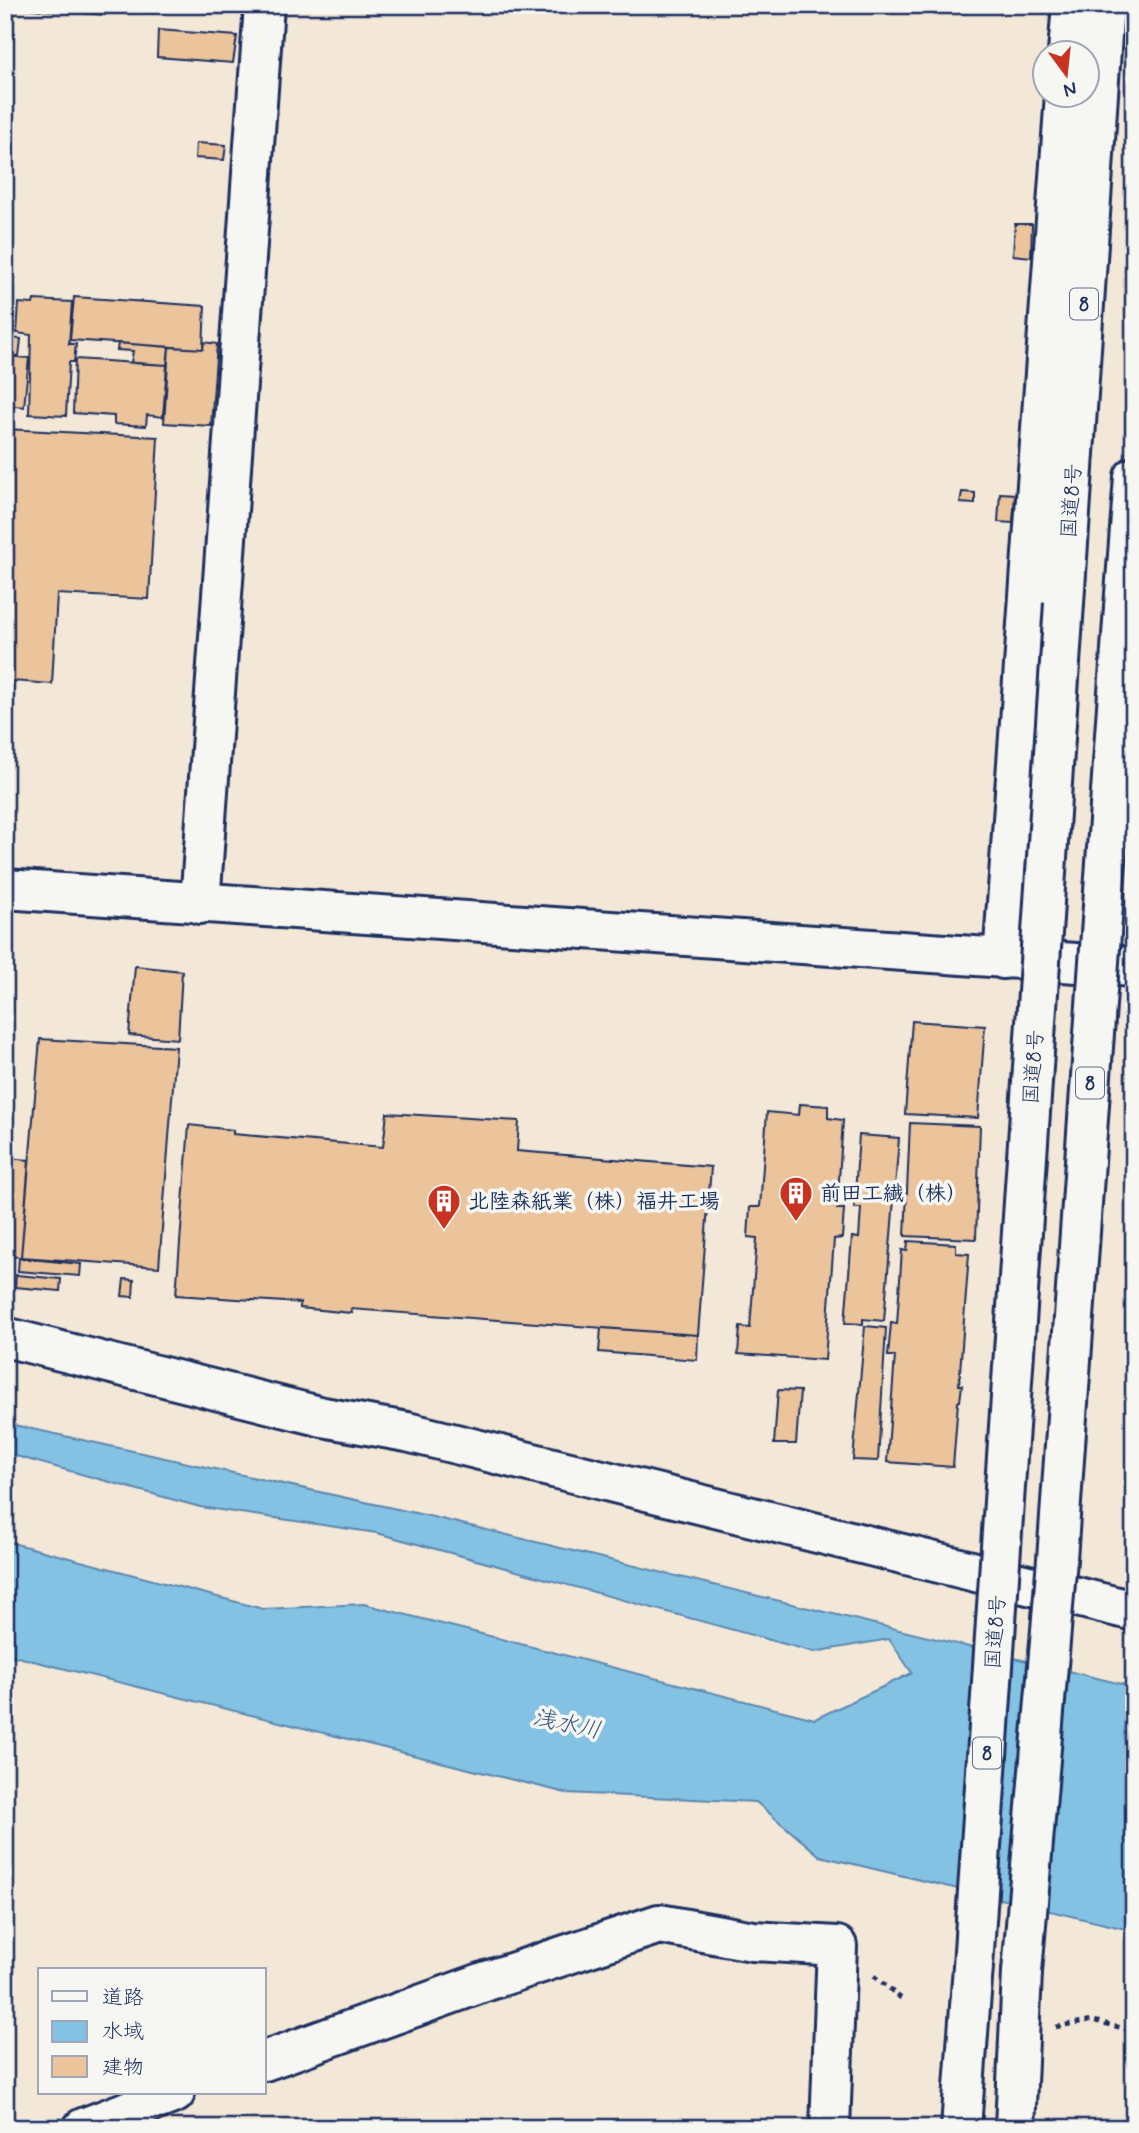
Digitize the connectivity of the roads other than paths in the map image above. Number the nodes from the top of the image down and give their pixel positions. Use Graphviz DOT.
graph roads {
  1 [pos="264,5"];
  2 [pos="1072,5"];
  3 [pos="1104,5"];
  4 [pos="1069,38"];
  5 [pos="1064,108"];
  6 [pos="1134,477"];
  7 [pos="5,888"];
  8 [pos="200,904"];
  9 [pos="1003,959"];
  10 [pos="1134,967"];
  11 [pos="5,1337"];
  12 [pos="1134,1611"];
  13 [pos="266,2060"];
  14 [pos="172,2094"];
  15 [pos="83,2128"];
  16 [pos="830,2128"];
  17 [pos="961,2128"];
  18 [pos="1015,2128"];
  1 -- 8 [label="main road"];
  2 -- 4 [label="main road"];
  3 -- 17 [label="main road, 国道8号 / 8, bridge"];
  5 -- 9 [label="main road"];
  6 -- 18 [label="main road, 8, bridge"];
  7 -- 8 [label="main road"];
  8 -- 9 [label="main road"];
  9 -- 10 [label="main road"];
  11 -- 12 [label="main road"];
  13 -- 16 [label="main road"];
  14 -- 15 [label="main road"];
}
